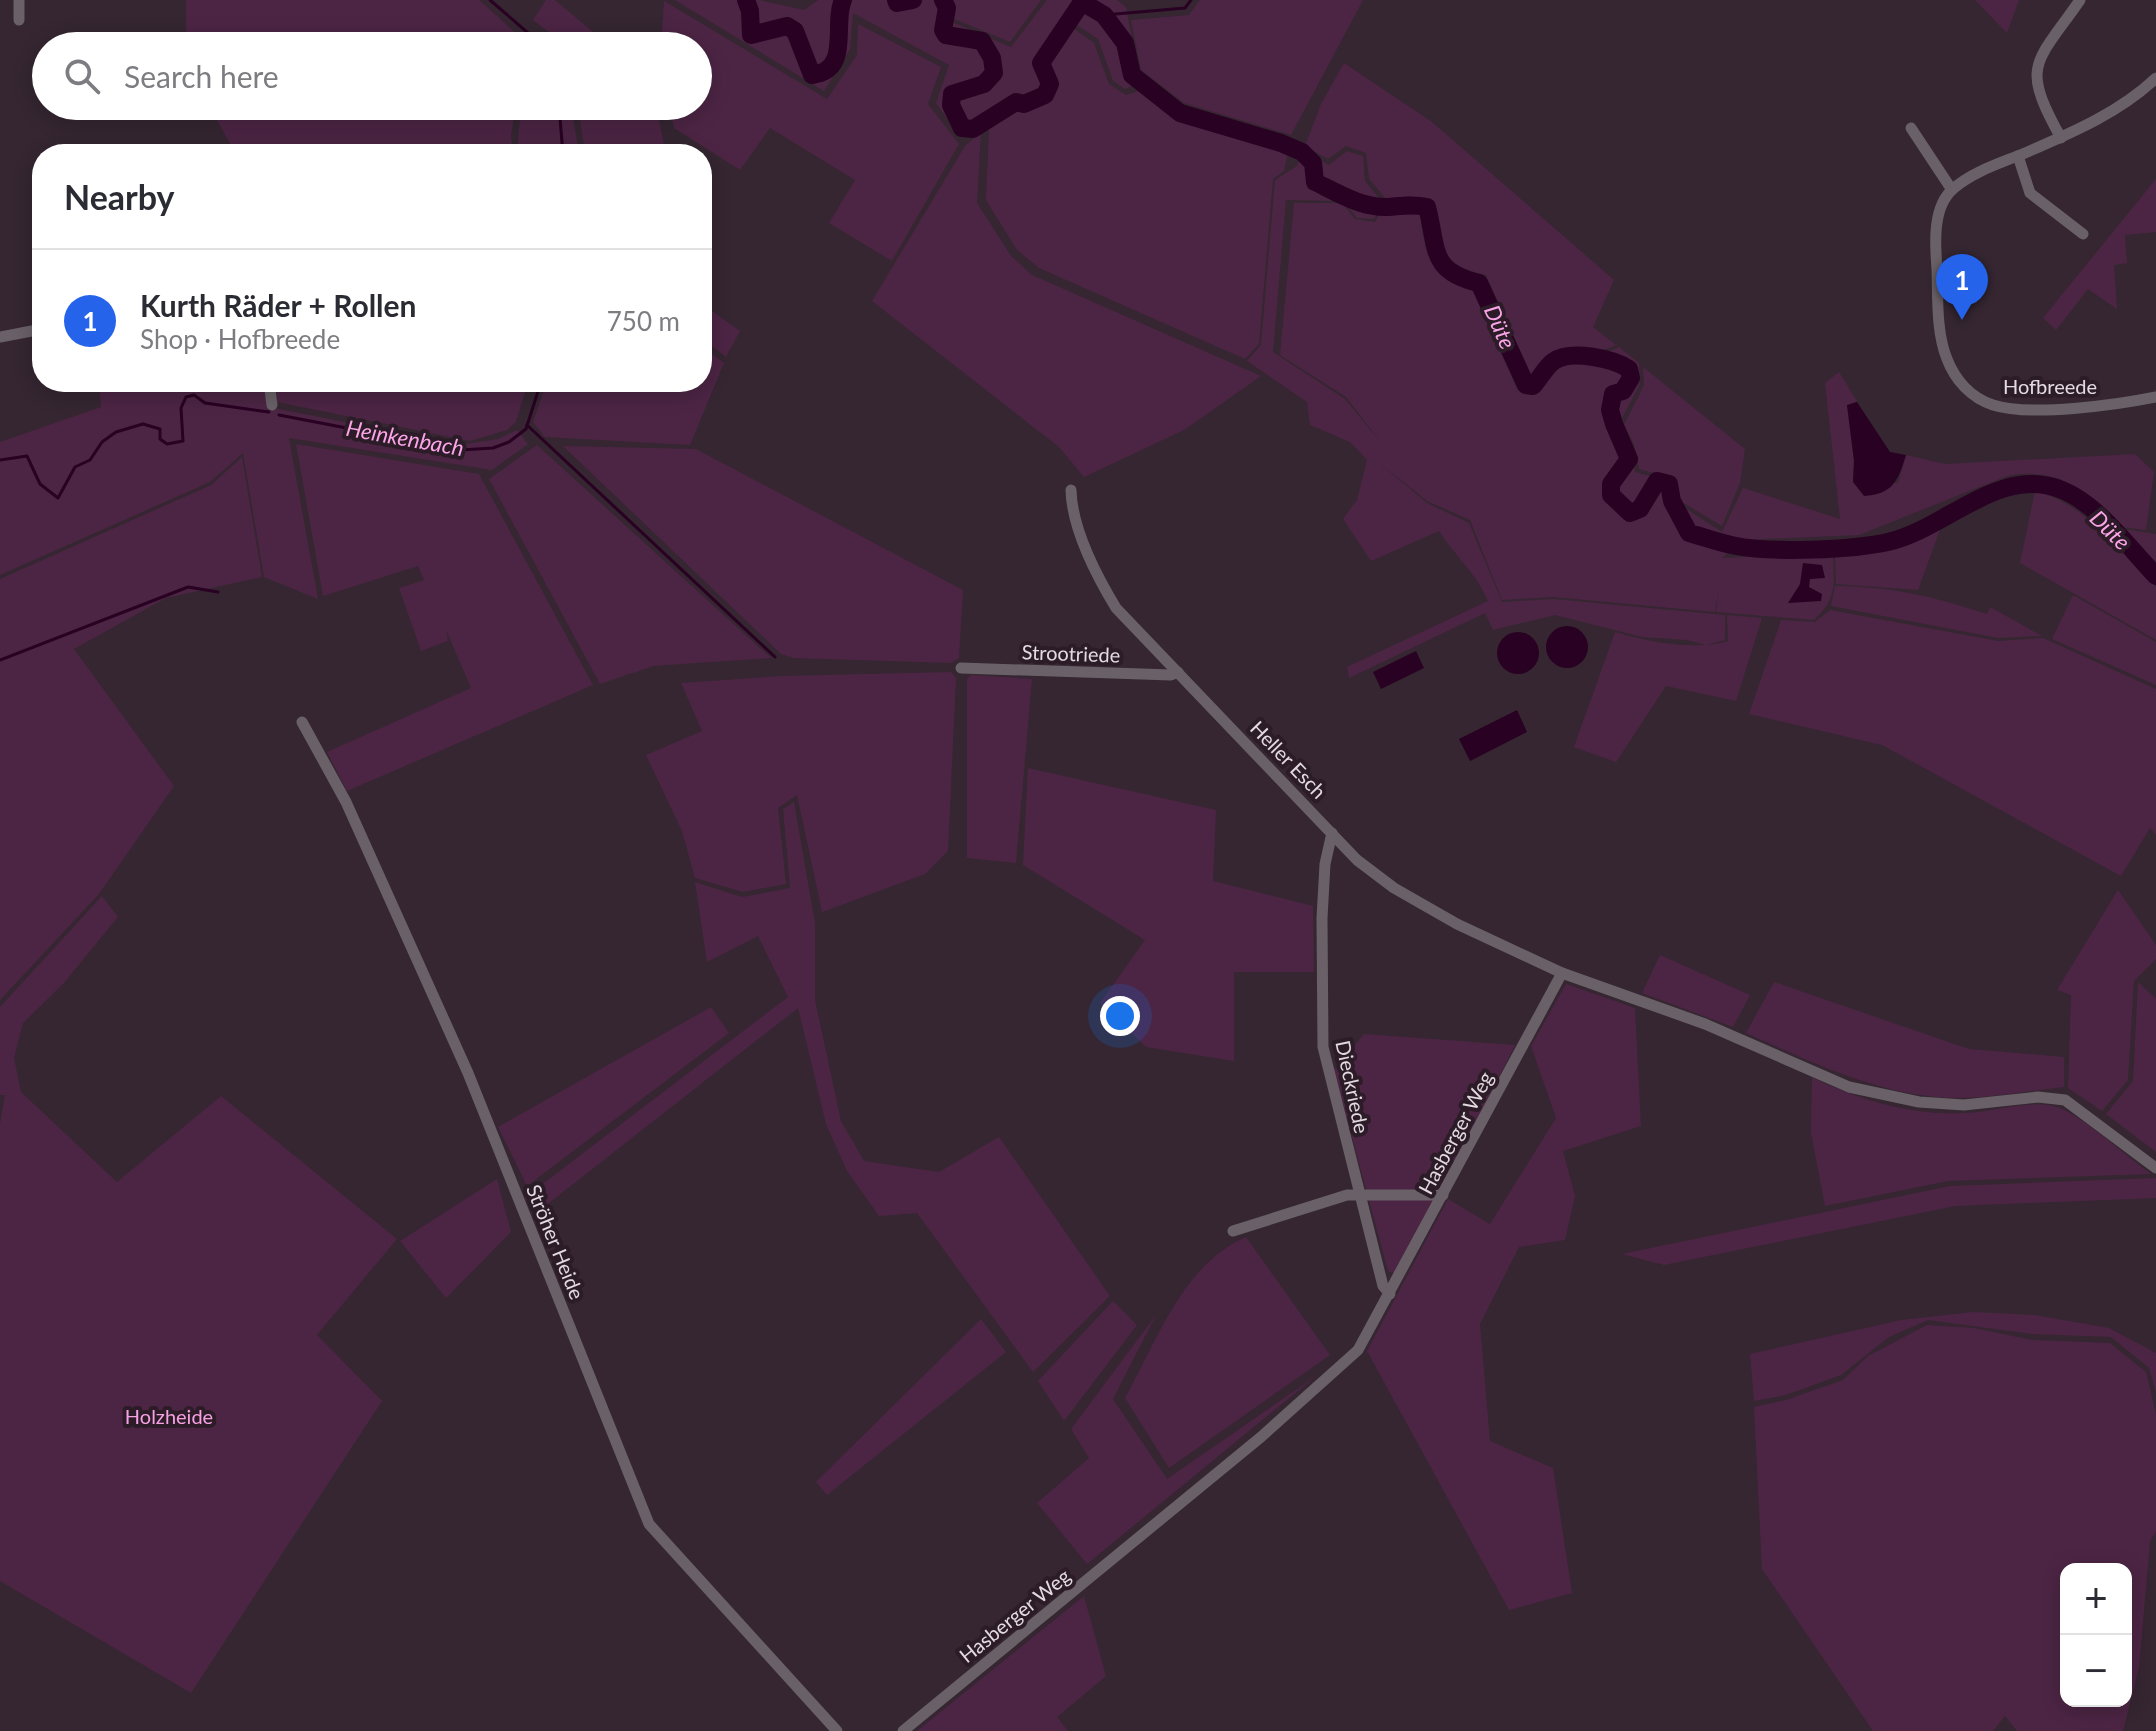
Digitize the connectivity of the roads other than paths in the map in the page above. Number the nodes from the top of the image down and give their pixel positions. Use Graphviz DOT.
graph roads {
  1 [pos="19,0"];
  2 [pos="2080,0"];
  3 [pos="19,20"];
  4 [pos="2156,78"];
  5 [pos="1911,128"];
  6 [pos="2061,138"];
  7 [pos="2018,156"];
  8 [pos="1952,190"];
  9 [pos="2083,234"];
  10 [pos="32,331"];
  11 [pos="0,337"];
  12 [pos="270,392"];
  13 [pos="2156,397"];
  14 [pos="272,405"];
  15 [pos="1071,490"];
  16 [pos="961,668"];
  17 [pos="1178,672"];
  18 [pos="302,722"];
  19 [pos="1332,833"];
  20 [pos="1562,973"];
  21 [pos="2156,1168"];
  22 [pos="1360,1193"];
  23 [pos="1443,1195"];
  24 [pos="1233,1231"];
  25 [pos="1390,1294"];
  26 [pos="837,1731"];
  27 [pos="903,1731"];
  1 -- 3 [label="street"];
  2 -- 6 [label="street"];
  4 -- 6 [label="street"];
  5 -- 8 [label="street"];
  6 -- 7 [label="street"];
  7 -- 8 [label="street"];
  7 -- 9 [label="street"];
  8 -- 13 [label="street, Hofbreede"];
  10 -- 11 [label="street"];
  12 -- 14 [label="street"];
  15 -- 17 [label="street, Heller Esch"];
  16 -- 17 [label="street, Strootriede"];
  17 -- 19 [label="street, Heller Esch"];
  18 -- 26 [label="street, Ströher Heide"];
  19 -- 20 [label="street, Heller Esch"];
  19 -- 22 [label="street, Dieckriede"];
  20 -- 21 [label="street"];
  20 -- 23 [label="street, Hasberger Weg"];
  22 -- 23 [label="street"];
  22 -- 24 [label="street"];
  22 -- 25 [label="street, Dieckriede"];
  23 -- 25 [label="street, Hasberger Weg"];
  25 -- 27 [label="street, Hasberger Weg"];
}
